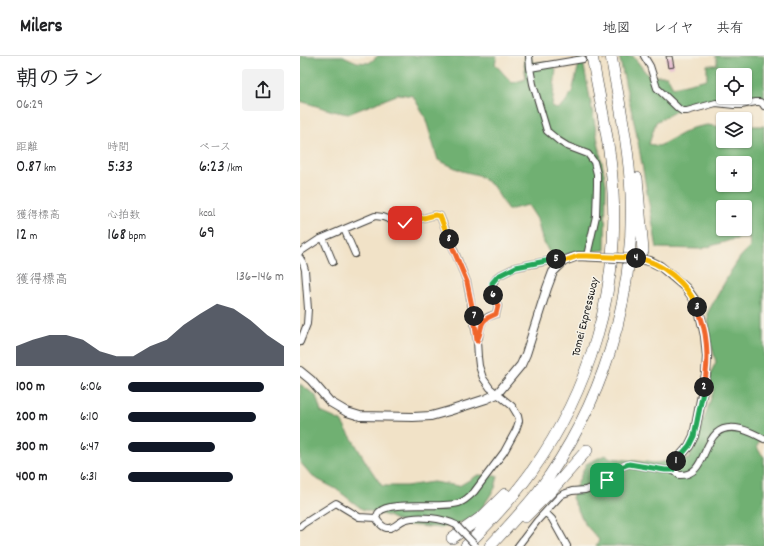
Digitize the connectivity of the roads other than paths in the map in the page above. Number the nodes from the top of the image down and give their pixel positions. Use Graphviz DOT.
graph roads {
  1 [pos="529,56"];
  2 [pos="611,56"];
  3 [pos="644,56"];
  4 [pos="587,58"];
  5 [pos="530,68"];
  6 [pos="764,106"];
  7 [pos="620,108"];
  8 [pos="344,229"];
  9 [pos="323,238"];
  10 [pos="643,251"];
  11 [pos="300,252"];
  12 [pos="355,254"];
  13 [pos="587,256"];
  14 [pos="300,258"];
  15 [pos="564,261"];
  16 [pos="333,262"];
  17 [pos="598,333"];
  18 [pos="477,341"];
  19 [pos="300,342"];
  20 [pos="300,371"];
  21 [pos="497,394"];
  22 [pos="764,439"];
  23 [pos="588,450"];
  24 [pos="673,470"];
  25 [pos="546,513"];
  26 [pos="376,518"];
  27 [pos="300,527"];
  28 [pos="452,538"];
  29 [pos="522,543"];
  30 [pos="466,546"];
  31 [pos="476,546"];
  32 [pos="490,546"];
  33 [pos="497,546"];
  34 [pos="518,546"];
  35 [pos="567,546"];
  1 -- 5 [label="street"];
  2 -- 7 [label="highway"];
  3 -- 6 [label="street"];
  4 -- 5 [label="street"];
  4 -- 17 [label="highway, Tomei Expressway"];
  5 -- 13 [label="street"];
  7 -- 10 [label="highway"];
  7 -- 32 [label="highway"];
  8 -- 9 [label="street"];
  8 -- 12 [label="street"];
  8 -- 18 [label="street"];
  9 -- 11 [label="street"];
  9 -- 16 [label="street"];
  13 -- 15 [label="street"];
  13 -- 24 [label="street, bridge"];
  14 -- 19 [label="street"];
  15 -- 18 [label="street"];
  15 -- 21 [label="street"];
  17 -- 28 [label="highway"];
  17 -- 30 [label="highway, Tomei Expressway"];
  18 -- 21 [label="street"];
  20 -- 21 [label="street"];
  21 -- 26 [label="street"];
  22 -- 24 [label="street"];
  23 -- 33 [label="highway"];
  24 -- 25 [label="street"];
  25 -- 29 [label="street"];
  25 -- 35 [label="street"];
  26 -- 27 [label="street"];
  26 -- 31 [label="street, bridge"];
  29 -- 34 [label="street"];
}
